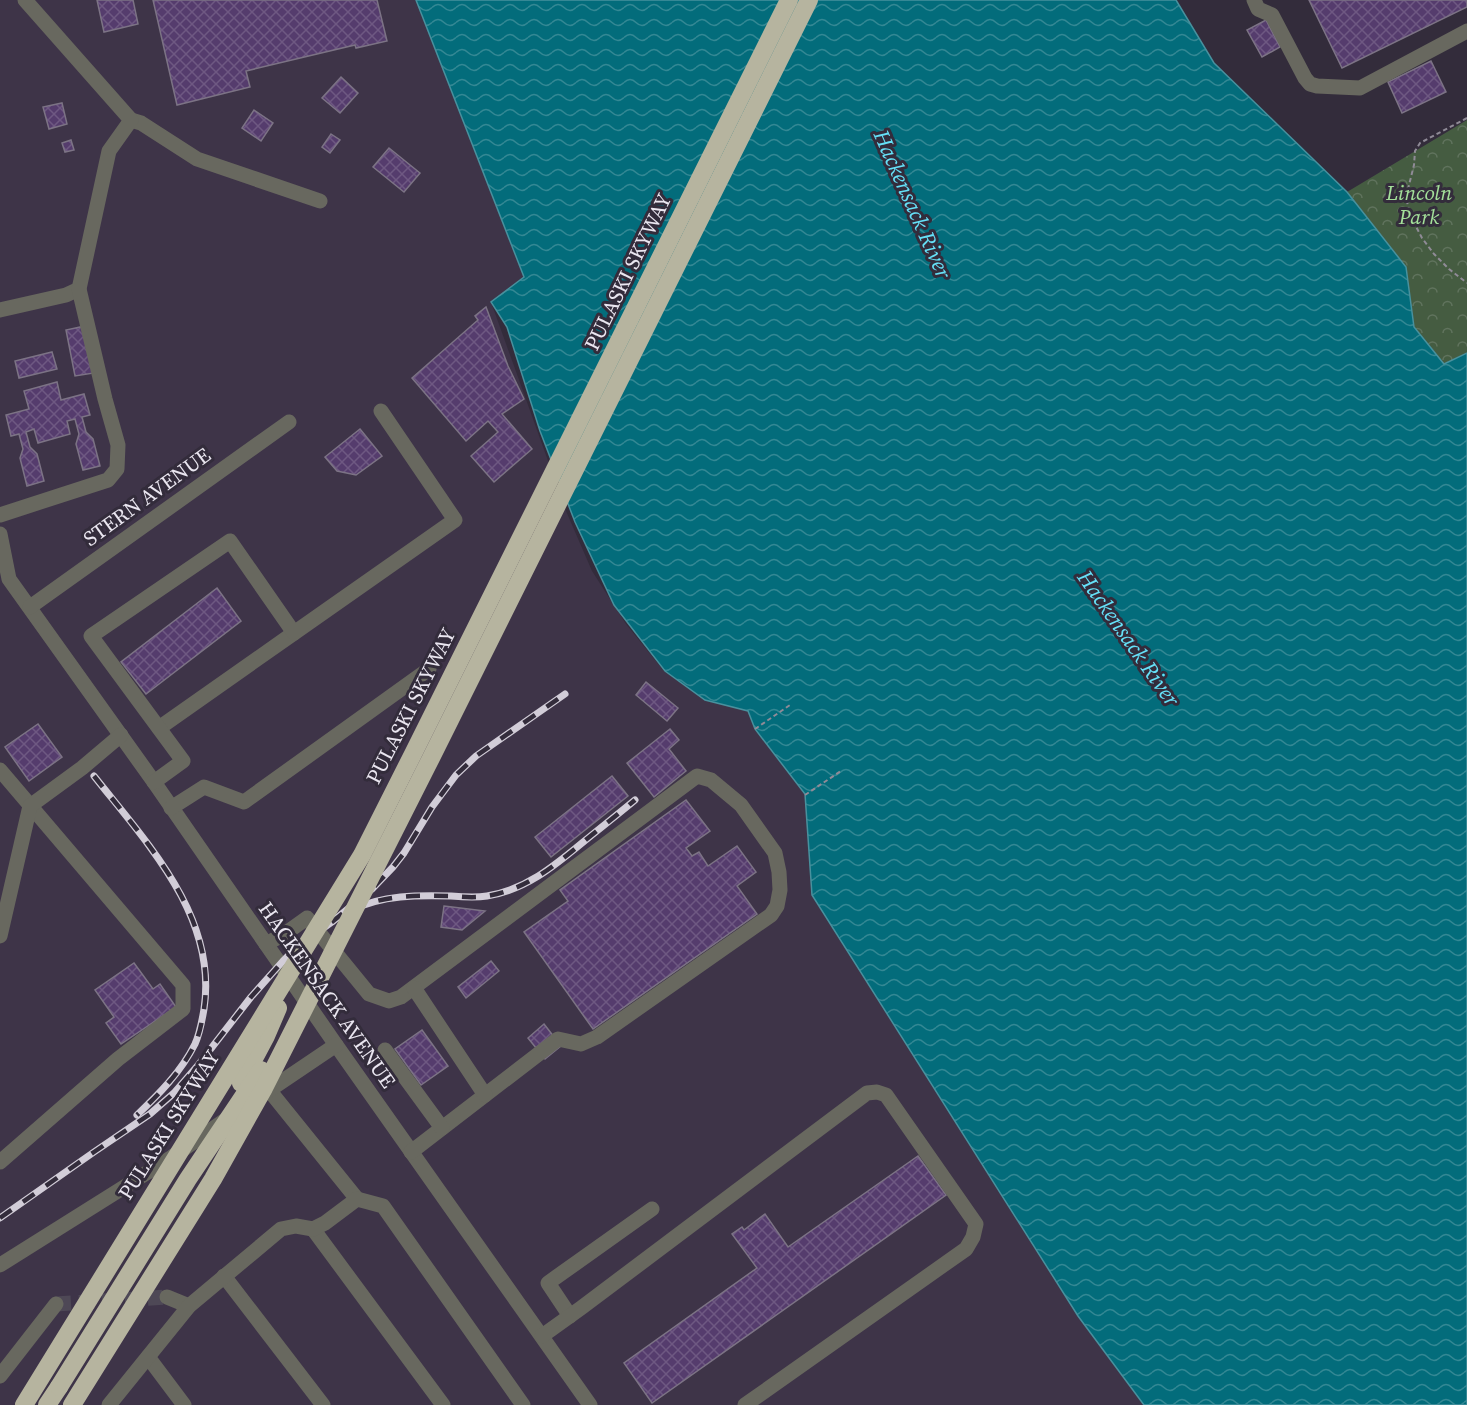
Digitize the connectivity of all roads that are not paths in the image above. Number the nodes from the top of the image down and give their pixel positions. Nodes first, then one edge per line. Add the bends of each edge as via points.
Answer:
1 (25, 0) edge
2 (789, 0) edge
3 (809, 0) edge
4 (1254, 0) edge
5 (1467, 31) edge
6 (131, 120) junction
7 (320, 201) dead end
8 (79, 289) junction
9 (0, 310) edge
10 (381, 411) dead end
11 (289, 422) dead end
12 (0, 515) edge
13 (0, 534) edge
14 (5, 579) edge
15 (30, 607) junction
16 (294, 633) junction
17 (429, 669) dead end
18 (159, 728) junction
19 (121, 735) junction
20 (0, 770) edge
21 (154, 782) junction
22 (30, 806) junction
23 (171, 808) junction
24 (0, 936) edge
25 (338, 943) junction
26 (266, 944) junction
27 (302, 953) junction
28 (414, 988) junction
29 (336, 1045) junction
30 (385, 1050) dead end
31 (269, 1090) junction
32 (484, 1095) junction
33 (442, 1128) junction
34 (411, 1152) junction
35 (0, 1162) edge
36 (188, 1179) junction
37 (357, 1199) junction
38 (652, 1209) dead end
39 (313, 1229) junction
40 (0, 1265) edge
41 (224, 1276) junction
42 (166, 1297) tunnel mouth
43 (56, 1304) dead end
44 (189, 1306) junction
45 (570, 1316) junction
46 (542, 1336) junction
47 (148, 1357) junction
48 (0, 1376) edge
49 (24, 1405) edge
50 (47, 1405) edge
51 (72, 1405) edge
52 (109, 1405) edge
53 (184, 1405) edge
54 (323, 1405) edge
55 (443, 1405) edge
56 (523, 1405) edge
57 (590, 1405) edge
58 (745, 1405) edge

1 - 6 street
2 - 27 highway, PULASKI SKYWAY, bridge via 400,781 362,855
3 - 25 highway, PULASKI SKYWAY, bridge
4 - 5 street via 1258,9 1272,15 1305,78 1317,86 1360,88
6 - 7 street via 197,159
6 - 8 street via 109,151
8 - 9 street
8 - 12 street via 118,445 117,469 108,480
10 - 16 street via 455,520
11 - 15 street, STERN AVENUE
13 - 14 street
14 - 15 street, HACKENSACK AVENUE
15 - 19 street, HACKENSACK AVENUE
16 - 18 street
16 - 18 street via 230,541 91,636
17 - 23 street via 244,802 204,787
18 - 21 street via 183,760
19 - 21 street, HACKENSACK AVENUE
19 - 22 street
20 - 22 street
21 - 23 street, HACKENSACK AVENUE
22 - 24 street
22 - 35 street via 183,985 183,1009 118,1059
23 - 26 street, HACKENSACK AVENUE
25 - 36 highway, bridge via 254,1083
25 - 51 highway, PULASKI SKYWAY, bridge via 213,1179
26 - 28 street via 307,918 369,994 389,1001
26 - 29 street, HACKENSACK AVENUE
27 - 36 highway, bridge via 267,1036
27 - 49 highway, PULASKI SKYWAY, bridge
28 - 32 street
28 - 32 street via 697,776 711,780 741,805 775,853 780,890 771,915 597,1037 580,1044 558,1039
29 - 31 street
29 - 34 street, HACKENSACK AVENUE
30 - 33 street
31 - 37 street
31 - 40 street via 172,1157
32 - 33 street
33 - 34 street
34 - 46 street, HACKENSACK AVENUE
36 - 50 highway, bridge
37 - 39 street
37 - 56 street via 383,1206
38 - 45 street via 548,1283
39 - 41 street via 281,1229
39 - 55 street
41 - 44 street
41 - 54 street
42 - 44 street
43 - 48 street
44 - 47 street
45 - 46 street
45 - 58 street via 867,1093 886,1095 976,1224 973,1237 966,1249
46 - 57 street, HACKENSACK AVENUE
47 - 52 street
47 - 53 street

